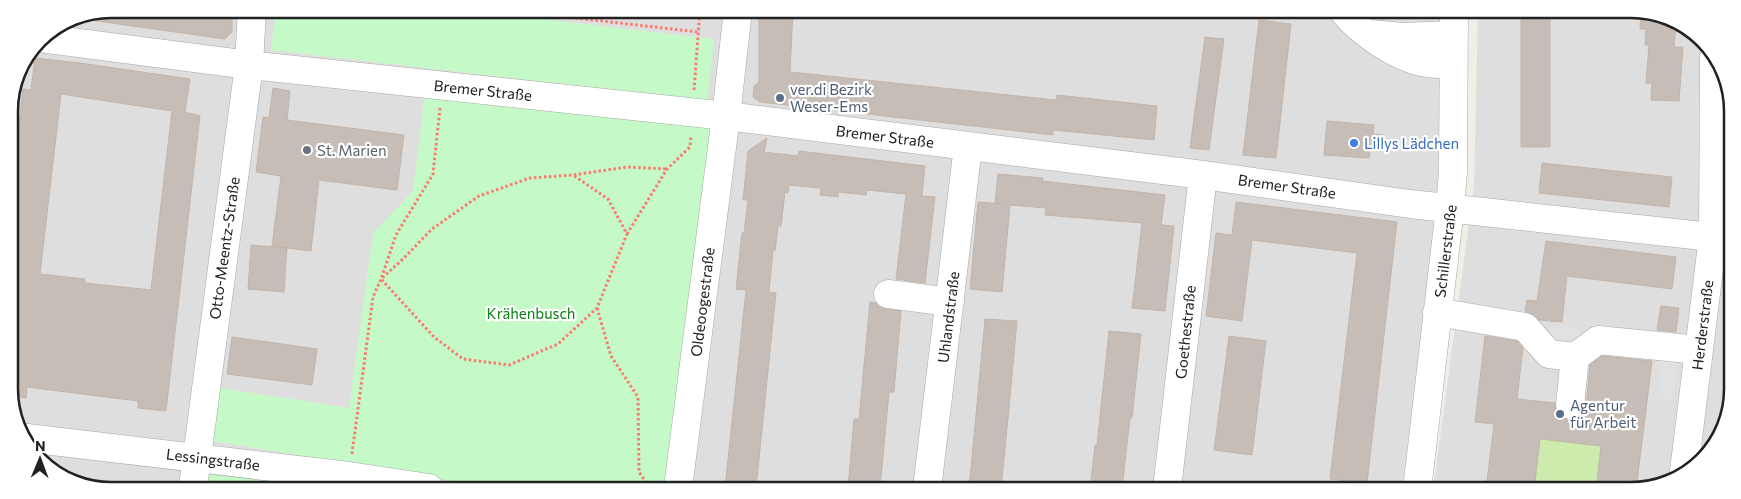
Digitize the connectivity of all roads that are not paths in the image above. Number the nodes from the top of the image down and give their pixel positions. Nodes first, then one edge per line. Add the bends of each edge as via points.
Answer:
1 (252, 18) edge
2 (737, 18) edge
3 (1348, 18) edge
4 (1454, 24) edge
5 (1366, 33) junction
6 (51, 39) edge
7 (249, 65) junction
8 (1453, 65) junction
9 (1714, 70) edge
10 (726, 116) junction
11 (968, 146) junction
12 (1202, 175) junction
13 (1450, 208) junction
14 (1721, 238) edge
15 (888, 294) dead end
16 (950, 302) junction
17 (1437, 312) junction
18 (1699, 350) junction
19 (1575, 357) junction
20 (1570, 405) dead end
21 (33, 439) edge
22 (196, 457) junction
23 (1685, 464) edge
24 (338, 479) edge
25 (927, 481) edge
26 (1168, 481) edge
27 (1418, 481) edge
28 (194, 482) edge
29 (367, 482) edge
30 (679, 482) edge

1 - 7 street, Otto-Meentz-Straße
2 - 10 street, Oldeoogestraße
3 - 5 street
4 - 5 street via 1404,37
4 - 8 street, Schillerstraße
5 - 8 street via 1400,55 1422,62
6 - 7 street, Bremer Straße
7 - 10 street, Bremer Straße
7 - 22 street, Otto-Meentz-Straße
8 - 13 street, Schillerstraße
9 - 14 street, Herderstraße
10 - 11 street, Bremer Straße
10 - 30 street, Oldeoogestraße
11 - 12 street, Bremer Straße
11 - 16 street, Uhlandstraße
12 - 13 street, Bremer Straße
12 - 26 street, Goethestraße
13 - 14 street, Bremer Straße
13 - 17 street, Schillerstraße
14 - 18 street, Herderstraße
15 - 16 street
16 - 25 street, Uhlandstraße
17 - 19 street via 1525,327 1549,354
17 - 27 street, Schillerstraße
18 - 19 street via 1598,340
18 - 23 street, Herderstraße
19 - 20 street
21 - 22 street, Lessingstraße
22 - 24 street, Lessingstraße
22 - 28 street, Otto-Meentz-Straße
24 - 29 street, Lessingstraße

